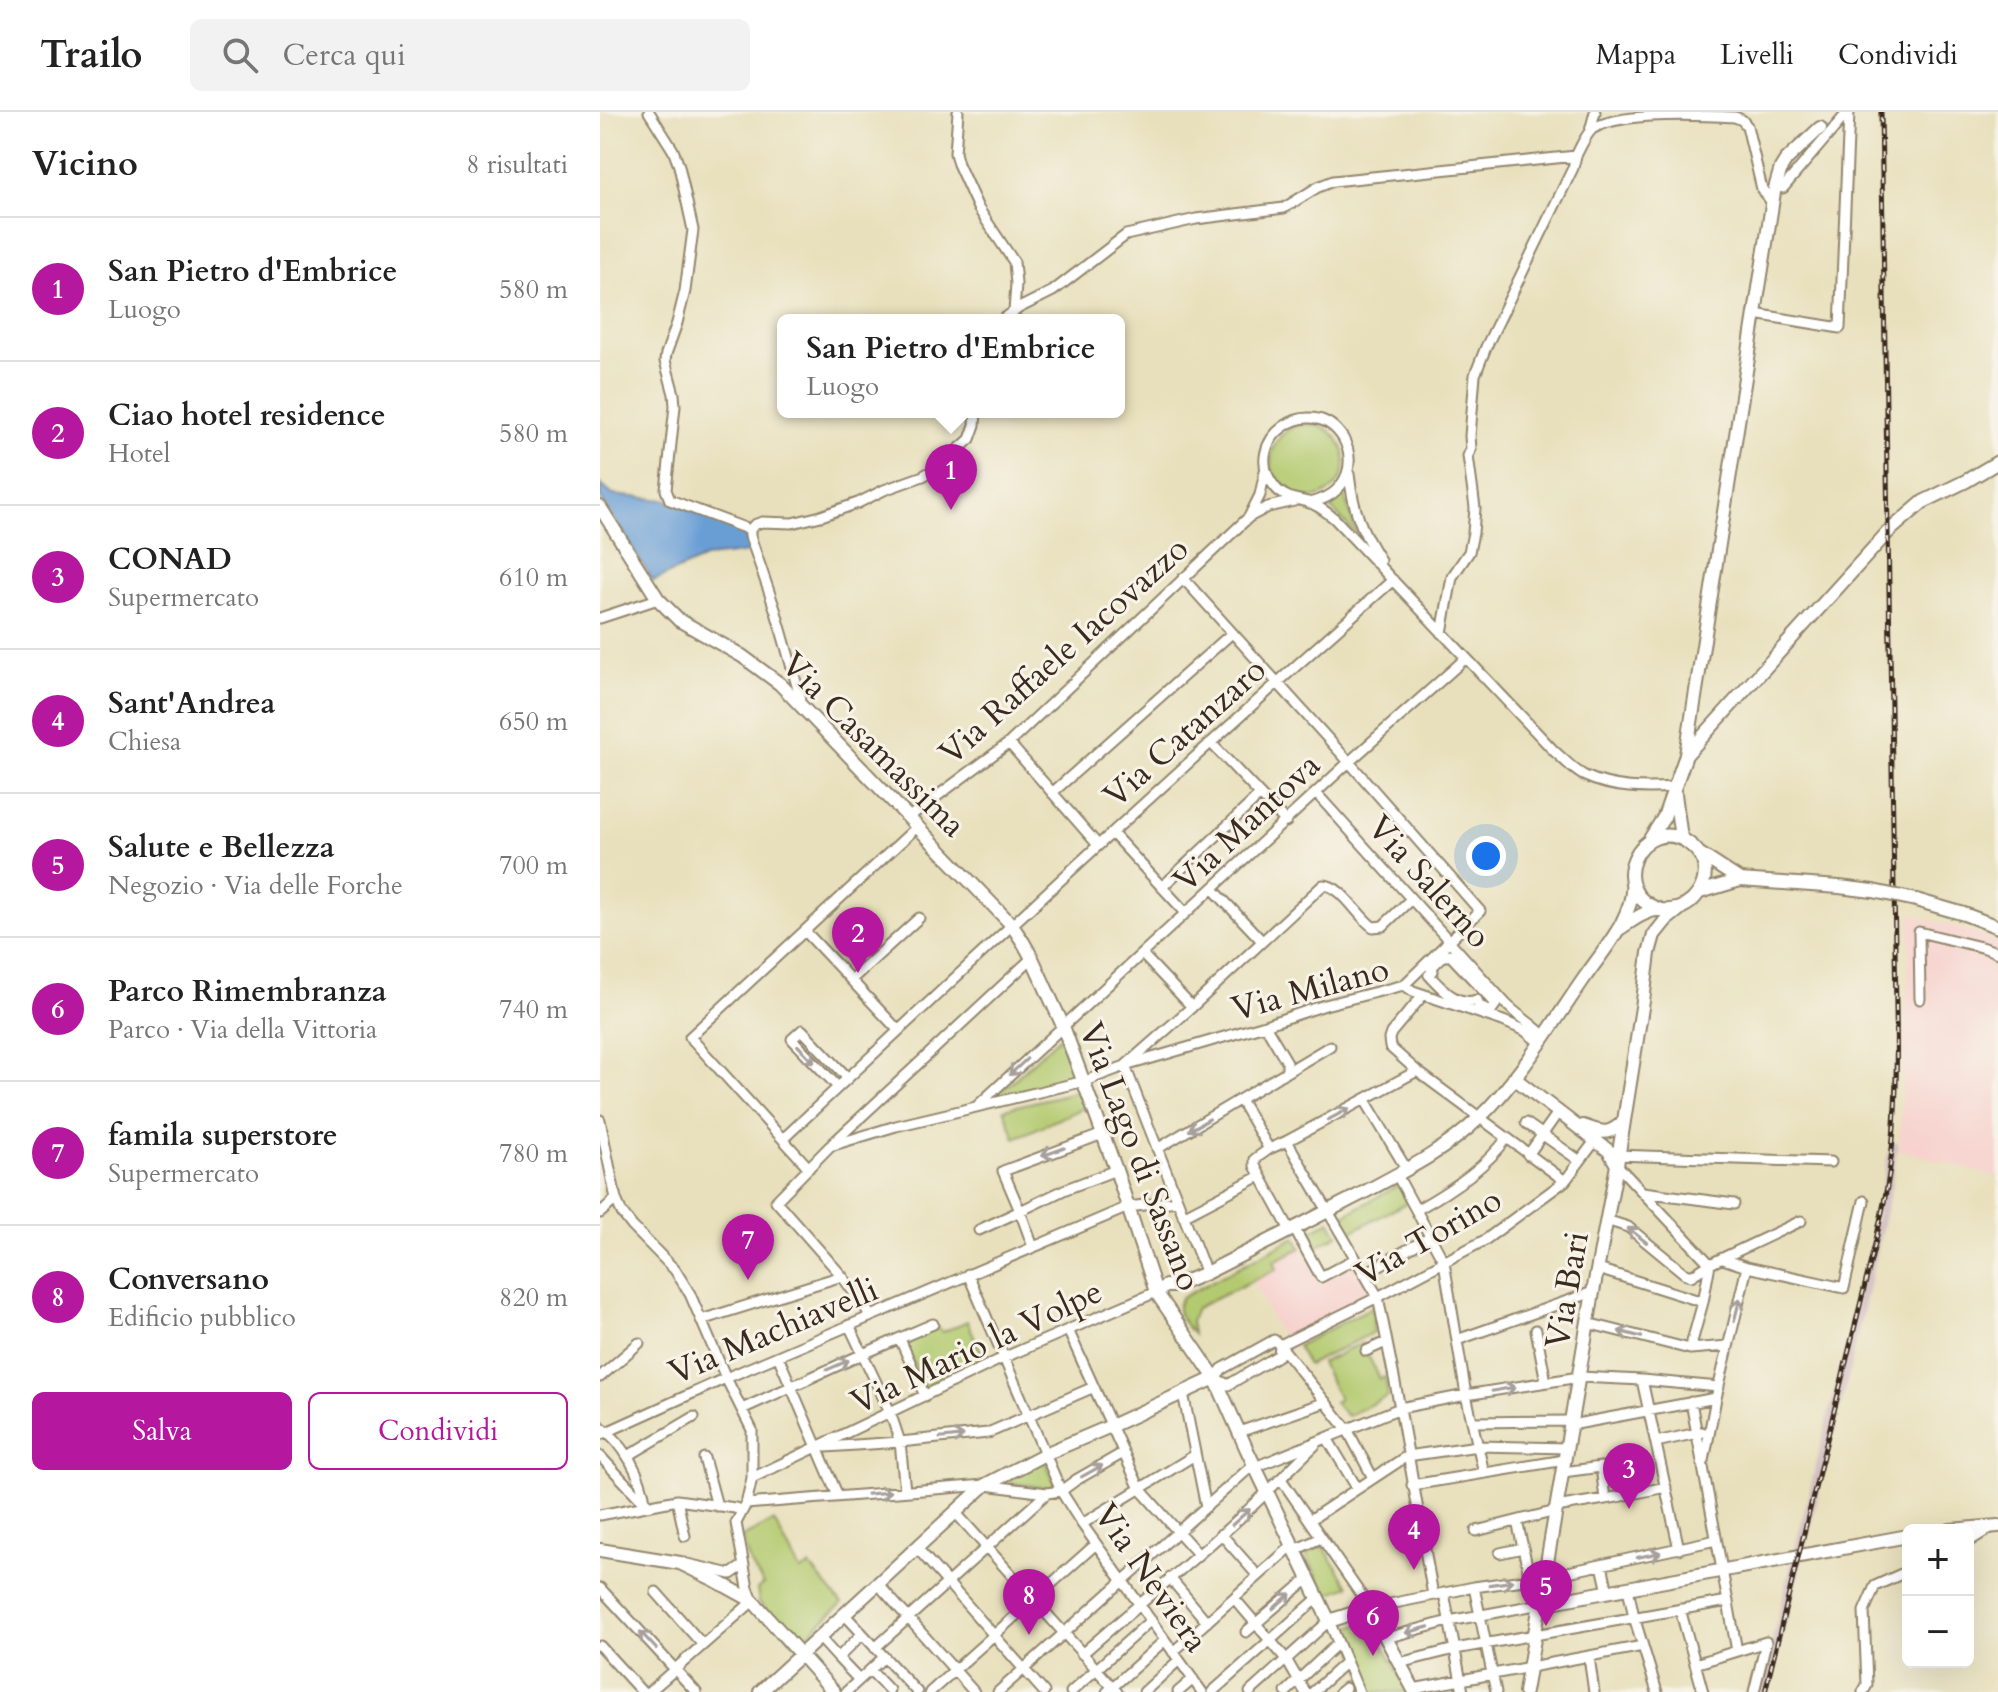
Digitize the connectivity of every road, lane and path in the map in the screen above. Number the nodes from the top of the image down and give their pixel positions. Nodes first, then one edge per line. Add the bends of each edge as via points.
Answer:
1 (649, 112) edge
2 (958, 112) edge
3 (1595, 112) edge
4 (1823, 112) edge
5 (1848, 112) edge
6 (1590, 131) junction
7 (1576, 156) junction
8 (1777, 195) junction
9 (1016, 310) junction
10 (1010, 314) edge
11 (1755, 314) junction
12 (976, 418) edge
13 (1998, 462) edge
14 (1266, 468) junction
15 (1348, 470) junction
16 (1296, 501) junction
17 (1309, 503) junction
18 (600, 507) edge
19 (1249, 517) junction
20 (750, 530) junction
21 (1183, 578) junction
22 (1393, 580) junction
23 (658, 599) junction
24 (600, 618) edge
25 (1232, 633) junction
26 (1442, 633) junction
27 (1466, 658) junction
28 (1277, 682) junction
29 (799, 705) junction
30 (1009, 743) junction
31 (1211, 743) junction
32 (1686, 755) junction
33 (1349, 762) junction
34 (1674, 787) junction
35 (1052, 793) junction
36 (1316, 793) junction
37 (1260, 795) junction
38 (914, 821) junction
39 (1286, 822) junction
40 (1112, 833) junction
41 (1681, 838) junction
42 (1648, 842) junction
43 (1098, 845) junction
44 (1700, 854) junction
45 (1740, 880) junction
46 (1632, 882) junction
47 (1162, 887) junction
48 (1213, 889) junction
49 (1700, 892) junction
50 (1411, 899) junction
51 (1681, 908) junction
52 (1661, 910) junction
53 (1186, 913) junction
54 (919, 918) dead end
55 (1011, 924) junction
56 (1998, 927) edge
57 (1618, 930) junction
58 (805, 931) junction
59 (1262, 941) junction
60 (1448, 941) junction
61 (1998, 953) edge
62 (1142, 954) junction
63 (1032, 958) junction
64 (1429, 975) joint
65 (851, 980) junction
66 (1404, 985) junction
67 (1423, 995) junction
68 (1920, 999) dead end
69 (1506, 1004) junction
70 (1192, 1007) junction
71 (1503, 1021) junction
72 (1265, 1025) junction
73 (1063, 1026) junction
74 (898, 1030) junction
75 (1544, 1036) junction
76 (1330, 1046) dead end
77 (1125, 1066) junction
78 (1417, 1071) junction
79 (1284, 1073) junction
80 (848, 1078) junction
81 (1514, 1078) junction
82 (1085, 1081) junction
83 (838, 1087) junction
84 (1365, 1100) junction
85 (1241, 1101) junction
86 (973, 1109) junction
87 (1559, 1111) junction
88 (1479, 1118) junction
89 (600, 1120) edge
90 (1624, 1121) junction
91 (1526, 1123) dead end
92 (1103, 1134) junction
93 (1542, 1135) junction
94 (1507, 1138) junction
95 (783, 1139) junction
96 (1287, 1141) junction
97 (830, 1146) junction
98 (1157, 1149) junction
99 (1269, 1149) junction
100 (1610, 1149) junction
101 (1528, 1155) junction
102 (603, 1156) edge
103 (1580, 1161) junction
104 (1831, 1162) dead end
105 (809, 1168) junction
106 (1116, 1170) junction
107 (1402, 1172) junction
108 (1260, 1176) junction
109 (1565, 1181) junction
110 (1642, 1192) junction
111 (616, 1199) junction
112 (1177, 1201) junction
113 (1864, 1201) dead end
114 (1734, 1204) dead end
115 (1128, 1207) junction
116 (1416, 1210) junction
117 (1020, 1211) junction
118 (1328, 1211) junction
119 (600, 1213) edge
120 (1183, 1216) junction
121 (1606, 1220) junction
122 (1801, 1221) dead end
123 (1292, 1229) junction
124 (979, 1230) dead end
125 (1430, 1237) junction
126 (1033, 1247) junction
127 (1355, 1259) junction
128 (1723, 1259) junction
129 (1444, 1262) junction
130 (1710, 1264) junction
131 (1747, 1267) junction
132 (1598, 1269) junction
133 (1206, 1273) junction
134 (968, 1274) junction
135 (1364, 1274) junction
136 (842, 1276) junction
137 (1156, 1292) junction
138 (1593, 1292) junction
139 (1172, 1295) junction
140 (1378, 1297) junction
141 (1703, 1302) junction
142 (1171, 1315) junction
143 (871, 1316) junction
144 (701, 1320) junction
145 (1587, 1323) junction
146 (933, 1324) dead end
147 (849, 1325) junction
148 (1068, 1330) junction
149 (1536, 1330) dead end
150 (900, 1339) junction
151 (1457, 1340) junction
152 (1386, 1342) junction
153 (639, 1343) dead end
154 (1280, 1345) junction
155 (1728, 1346) junction
156 (1690, 1349) junction
157 (1366, 1351) dead end
158 (863, 1354) junction
159 (778, 1356) junction
160 (1003, 1358) junction
161 (600, 1377) edge
162 (1579, 1377) junction
163 (726, 1378) junction
164 (1215, 1378) junction
165 (1642, 1380) junction
166 (1546, 1382) junction
167 (792, 1385) junction
168 (1094, 1387) junction
169 (1717, 1392) junction
170 (1183, 1393) junction
171 (1466, 1395) junction
172 (925, 1396) junction
173 (1326, 1402) junction
174 (1691, 1402) junction
175 (1400, 1408) junction
176 (742, 1409) junction
177 (1649, 1410) junction
178 (890, 1412) junction
179 (1029, 1415) junction
180 (694, 1417) dead end
181 (1472, 1422) junction
182 (1571, 1423) junction
183 (1111, 1426) junction
184 (1347, 1429) junction
185 (602, 1431) edge
186 (1709, 1431) junction
187 (1239, 1432) junction
188 (1697, 1433) junction
189 (1323, 1440) junction
190 (900, 1442) junction
191 (1656, 1442) junction
192 (1478, 1446) junction
193 (818, 1447) junction
194 (1123, 1453) junction
195 (1045, 1454) junction
196 (1195, 1455) junction
197 (600, 1456) edge
198 (628, 1456) junction
199 (1407, 1456) junction
200 (704, 1458) dead end
201 (1565, 1460) junction
202 (1255, 1465) junction
203 (1703, 1468) junction
204 (1484, 1473) junction
205 (752, 1478) junction
206 (1373, 1478) junction
207 (1281, 1479) junction
208 (985, 1485) junction
209 (1412, 1485) junction
210 (1666, 1487) junction
211 (1357, 1488) junction
212 (1140, 1489) junction
213 (905, 1491) junction
214 (1061, 1491) junction
215 (1047, 1493) junction
216 (1267, 1493) junction
217 (838, 1496) junction
218 (1605, 1499) junction
219 (677, 1500) junction
220 (646, 1505) junction
221 (717, 1506) junction
222 (1206, 1507) junction
223 (744, 1508) junction
224 (1556, 1511) junction
225 (955, 1512) junction
226 (600, 1515) edge
227 (1310, 1520) junction
228 (1517, 1521) junction
229 (1082, 1524) junction
230 (1997, 1526) edge
231 (1974, 1528) edge
232 (1476, 1531) dead end
233 (1177, 1532) junction
234 (1221, 1534) junction
235 (685, 1536) dead end
236 (1902, 1537) edge
237 (1321, 1538) junction
238 (1974, 1539) edge
239 (1716, 1540) junction
240 (1096, 1544) junction
241 (987, 1547) junction
242 (917, 1548) junction
243 (1294, 1548) junction
244 (1523, 1548) junction
245 (1679, 1549) junction
246 (600, 1550) edge
247 (1500, 1553) dead end
248 (1198, 1554) junction
249 (680, 1563) junction
250 (744, 1565) junction
251 (1602, 1565) junction
252 (1722, 1572) junction
253 (1902, 1574) edge
254 (1258, 1576) junction
255 (1545, 1577) junction
256 (1170, 1578) junction
257 (1309, 1578) junction
258 (1530, 1579) junction
259 (1122, 1581) junction
260 (948, 1582) junction
261 (878, 1584) junction
262 (1474, 1587) junction
263 (600, 1588) edge
264 (1628, 1588) junction
265 (656, 1592) dead end
266 (1608, 1592) junction
267 (1439, 1594) junction
268 (1234, 1598) junction
269 (1318, 1598) junction
270 (1034, 1600) junction
271 (753, 1601) junction
272 (1728, 1601) junction
273 (1139, 1603) junction
274 (1541, 1604) junction
275 (1367, 1609) junction
276 (1680, 1609) junction
277 (844, 1614) junction
278 (1480, 1615) junction
279 (1634, 1617) junction
280 (908, 1618) junction
281 (1151, 1620) junction
282 (1332, 1620) junction
283 (1449, 1621) junction
284 (1207, 1622) junction
285 (1255, 1624) junction
286 (1246, 1632) dead end
287 (1064, 1633) junction
288 (862, 1634) junction
289 (995, 1635) junction
290 (1535, 1636) junction
291 (819, 1637) junction
292 (1386, 1638) junction
293 (1165, 1640) junction
294 (1270, 1641) junction
295 (1338, 1643) junction
296 (1486, 1644) junction
297 (703, 1645) junction
298 (600, 1646) edge
299 (1643, 1646) junction
300 (875, 1648) junction
301 (1455, 1649) junction
302 (1737, 1651) junction
303 (800, 1654) junction
304 (1082, 1654) junction
305 (1176, 1656) junction
306 (1589, 1657) junction
307 (838, 1658) junction
308 (883, 1658) junction
309 (1286, 1659) junction
310 (1346, 1662) junction
311 (1399, 1663) junction
312 (1695, 1664) junction
313 (1024, 1668) junction
314 (1529, 1668) junction
315 (675, 1669) junction
316 (1096, 1669) junction
317 (870, 1670) junction
318 (955, 1670) junction
319 (1492, 1675) junction
320 (1193, 1679) junction
321 (859, 1680) junction
322 (1299, 1680) junction
323 (1461, 1680) junction
324 (1347, 1686) edge
325 (889, 1690) edge
326 (1112, 1690) edge
327 (1414, 1690) edge
328 (1040, 1691) edge
329 (642, 1692) edge
330 (649, 1692) edge
331 (696, 1692) edge
332 (760, 1692) edge
333 (834, 1692) edge
334 (846, 1692) edge
335 (917, 1692) edge
336 (930, 1692) edge
337 (974, 1692) edge
338 (998, 1692) edge
339 (1071, 1692) edge
340 (1144, 1692) edge
341 (1178, 1692) edge
342 (1202, 1692) edge
343 (1212, 1692) edge
344 (1250, 1692) edge
345 (1286, 1692) edge
346 (1305, 1692) edge
347 (1313, 1692) edge
348 (1359, 1692) edge
349 (1463, 1692) edge
350 (1496, 1692) edge
351 (1525, 1692) edge
352 (1594, 1692) edge
353 (1657, 1692) edge
354 (1703, 1692) edge
355 (1754, 1692) edge
356 (1863, 1692) edge

1 - 20 street via 679,166 693,230 685,291 665,361 675,406 666,490 670,500
2 - 9 street via 958,164 978,208 1014,262
3 - 6 street
4 - 8 main road via 1820,128 1787,169
5 - 8 street
5 - 11 street via 1840,328
6 - 7 street
6 - 8 street via 1606,120 1645,113 1735,117 1747,126 1762,189
7 - 9 street via 1333,181 1284,208 1126,235 1053,291
7 - 26 street via 1475,375 1468,456 1473,533 1469,552 1452,577
8 - 11 main road
9 - 10 street
11 - 32 main road
12 - 20 street via 970,439 923,476 821,516 792,523 762,522
13 - 32 main road via 1923,502 1888,532
14 - 15 street via 1270,440 1291,421 1305,418 1320,420 1339,433 1349,455
14 - 16 street via 1276,489
14 - 19 street
15 - 17 street via 1335,493
15 - 22 street via 1358,519
16 - 17 street
16 - 19 street
17 - 22 street via 1334,518
18 - 23 main road, Via Casamassima
19 - 21 street, Via Raffaele Iacovazzo
20 - 29 street
21 - 25 street
21 - 30 street, Via Raffaele Iacovazzo
22 - 26 street
22 - 28 street, Via Catanzaro
23 - 24 street
23 - 29 main road, Via Casamassima via 679,620 764,670
25 - 28 street
25 - 35 street
26 - 27 street
27 - 33 street, Via Mantova
27 - 34 street via 1583,775 1615,786
28 - 31 street, Via Catanzaro
28 - 33 street
29 - 38 main road, Via Casamassima
30 - 35 street
30 - 38 street, Via Raffaele Iacovazzo
31 - 37 street
31 - 40 street, Via Catanzaro
32 - 34 main road
33 - 36 street, Via Mantova
33 - 60 street via 1480,911
34 - 41 main road
34 - 42 main road
35 - 43 street
36 - 39 street, Via Mantova
36 - 50 street, Via Salerno
37 - 39 street
37 - 47 street
38 - 55 main road, Via Casamassima
38 - 58 street, Via Raffaele Iacovazzo
39 - 48 street, Via Mantova
40 - 43 street, Via Catanzaro
40 - 47 street
41 - 42 main road
41 - 44 main road
42 - 46 main road via 1633,859
43 - 55 street, Via Catanzaro
44 - 45 main road
44 - 49 main road via 1705,873
45 - 49 main road
45 - 56 main road, bridge via 1873,891
46 - 52 main road via 1644,902
46 - 57 main road via 1631,903
47 - 53 street
48 - 53 street, Via Mantova
48 - 59 street
49 - 51 main road
50 - 59 street via 1383,926 1373,927 1337,890 1323,885
50 - 60 street, Via Salerno
51 - 52 main road
51 - 90 main road, Via Bari via 1654,935 1649,953
52 - 57 main road
53 - 62 street, Via Mantova
54 - 65 street
55 - 63 main road, Via Lago di Sassano
55 - 74 street, Via Catanzaro
57 - 75 main road
58 - 65 street
58 - 95 street, Via Raffaele Iacovazzo via 690,1037
59 - 70 street
60 - 66 street
60 - 69 street, Via Salerno
61 - 68 street via 1919,932
62 - 70 street
62 - 73 street, Via Mantova
63 - 73 main road, Via Lago di Sassano
63 - 97 street
64 - 64 street via 1446,994 1477,1000 1491,1011 1496,1004 1449,954
65 - 74 street
66 - 67 street, Via Milano
66 - 72 street, Via Milano
67 - 71 street, Via Milano
67 - 78 street via 1389,1039 1390,1047
69 - 71 street
69 - 75 street, Via Salerno
70 - 77 street
71 - 75 street, Via Milano via 1535,1039
72 - 77 street, Via Milano
72 - 79 street via 1287,1062
73 - 82 main road, Via Lago di Sassano
73 -> 86 street, Via Mantova
74 - 80 street, Via Catanzaro
75 - 81 main road
76 - 79 street
77 - 82 street, Via Milano
77 - 98 street
78 - 84 street
78 - 88 street
79 - 85 street
80 - 83 street, Via Catanzaro
80 -> 83 street via 802,1030 792,1039
81 - 87 main road
81 - 88 main road
82 - 86 street, Via Milano
82 - 92 main road, Via Lago di Sassano
83 - 95 street, Via Catanzaro
96 -> 84 street
84 - 107 street
85 -> 98 street
85 - 99 street
86 - 97 street, Via Milano
87 - 93 street
87 - 100 main road
88 - 94 street
88 - 107 main road
89 - 102 street
90 - 100 main road, Via Bari
90 - 100 main road
91 - 93 street
92 - 106 main road, Via Lago di Sassano
92 -> 117 street via 1003,1171
93 - 101 street
93 - 103 street
94 - 101 street
94 - 116 street via 1463,1180
95 - 105 street
96 - 99 street
96 - 118 street
97 - 105 street
98 - 112 street
99 - 108 street via 1255,1159
100 - 103 street, Via Torino via 1587,1152
100 - 104 street
100 - 110 street
100 - 121 main road, Via Bari
101 - 109 street
102 - 111 street
103 - 109 street, Via Torino
105 - 136 street via 776,1201
106 - 115 main road, Via Lago di Sassano
106 - 117 street
107 - 116 street
107 - 118 main road
108 - 120 street
108 - 123 street
109 - 129 street, Via Torino via 1485,1240
110 - 114 street
110 - 130 street
111 - 119 street
111 - 144 street via 632,1226 675,1270
112 - 115 street, Via Machiavelli
112 - 120 street
113 - 131 street via 1844,1288
115 - 126 street, Via Machiavelli
115 - 137 main road, Via Lago di Sassano
116 - 125 street
117 - 124 street
117 - 126 street
118 - 123 main road
118 - 127 street
120 - 133 street
130 -> 121 street via 1687,1275 1628,1227
121 - 132 main road, Via Bari
122 - 128 street
123 - 127 street via 1321,1277
123 - 133 main road
125 - 129 street
125 - 135 street
126 - 134 street, Via Machiavelli
127 - 135 street
128 - 130 street
128 - 131 street
129 - 140 street, Via Torino
129 - 151 street
130 - 141 street
155 -> 131 street
132 - 138 main road, Via Bari
132 - 141 street
133 - 137 main road
133 - 139 main road
134 - 143 street, Via Machiavelli
134 - 160 street, Via Neviera
135 - 140 street
136 - 143 street
136 - 144 street
137 - 139 main road
137 - 142 main road, Via Lago di Sassano
137 - 148 street, Via Mario la Volpe
138 - 145 main road, Via Bari
138 - 151 street
139 - 142 main road
140 - 152 street
140 - 154 street, Via Torino
141 - 156 street
142 - 164 main road, Via Lago di Sassano
143 - 147 street, Via Machiavelli
144 - 163 street
156 -> 145 street
145 - 162 main road, Via Bari
146 - 150 street
147 - 158 street
147 - 159 street, Via Machiavelli
148 - 160 street, Via Mario la Volpe
148 - 168 street
149 - 166 street
150 - 158 street
150 - 172 street
151 - 171 street
152 - 157 street
152 - 175 street
153 - 161 street
154 - 164 street via 1274,1340
154 - 164 street via 1279,1355 1228,1385
154 - 173 street
155 - 156 street
155 - 169 street
167 -> 158 street
158 - 178 street
159 - 163 street, Via Machiavelli
159 - 167 street
160 - 172 street, Via Mario la Volpe
160 - 179 street, Via Neviera
162 - 165 street
162 - 166 street
162 - 182 main road, Via Bari
163 - 176 street
163 - 185 street, Via Machiavelli
164 - 170 main road
164 - 187 main road, Via Lago di Sassano
165 - 169 street
165 - 177 street
171 -> 166 street
167 - 176 street
167 - 193 street
168 - 179 street
168 - 183 street
169 - 174 street
169 - 186 street
170 - 183 main road
170 - 196 street
171 - 175 street
171 - 181 street
172 - 178 street, Via Mario la Volpe
173 - 184 street
173 - 187 street
174 - 177 street
174 - 188 street
175 - 184 street
175 - 199 street
176 - 205 street via 752,1430
177 - 182 street
177 - 191 street
178 - 190 street
178 - 193 street, Via Mario la Volpe
190 -> 179 street via 988,1433
179 - 195 street, Via Neviera
180 - 198 street
181 - 182 street
181 - 192 street
182 - 201 main road, Via Bari
183 - 194 street
183 - 195 main road
184 - 189 street
184 - 206 street
185 - 198 street
186 - 188 street
186 - 203 street
187 - 202 main road, Via Lago di Sassano
188 - 191 street
188 - 203 street
189 - 202 street
189 - 207 street
189 - 211 street
190 - 193 street
190 - 213 street
191 - 210 street
192 - 199 street
192 - 201 street
192 - 204 street
193 - 205 street, Via Mario la Volpe
193 - 217 street
194 - 212 street
214 -> 194 street
195 - 208 main road
195 - 214 street, Via Neviera
196 - 212 street
196 - 222 street
197 - 220 street
198 - 220 street
199 - 206 street
199 - 209 street
200 - 221 street
201 - 204 street
201 - 218 street via 1601,1467
201 - 224 main road, Via Bari
202 - 216 main road, Via Lago di Sassano
202 - 222 street
203 - 239 street
204 - 209 street
205 - 223 street
206 - 211 street
207 - 216 street
207 - 227 street
208 - 213 street
208 - 215 street
208 - 225 main road
209 - 267 street
210 - 218 street
210 - 245 street
211 - 227 street
212 - 229 street
212 - 233 street
217 -> 213 street
214 - 215 street
214 - 229 street, Via Neviera
215 - 241 street
234 -> 216 street
216 - 243 main road, Via Lago di Sassano
217 - 223 street
218 - 224 street
219 - 220 street
219 - 221 street
219 - 235 street
220 - 226 street
221 - 223 street
222 - 233 street
223 - 250 street via 736,1523
224 - 228 street
224 - 255 main road, Via Bari
225 - 241 street
225 - 242 main road
227 - 237 street
228 - 232 street
228 - 244 street
229 - 240 street, Via Neviera
230 - 231 main road
230 - 238 street
233 - 248 street
233 - 259 street
234 - 248 street
234 - 254 street
236 - 252 main road
237 - 243 street
237 - 275 street
239 - 245 street
239 - 252 street
240 - 259 street, Via Neviera
240 - 270 street
241 - 260 street
241 - 270 street
242 - 260 street
242 - 261 main road
243 - 254 street
243 - 257 main road, Via Lago di Sassano
244 - 247 street
244 - 258 street
251 -> 245 street
246 - 249 main road
248 - 256 street
249 - 250 street via 731,1574
249 - 271 main road
250 - 271 street
251 - 255 street
251 - 266 street
252 - 264 main road
252 - 272 street
253 - 356 street via 1875,1586 1864,1611
254 - 268 street
255 - 258 street
255 - 274 main road, Via Bari
256 - 273 street
256 - 284 street
257 - 269 main road, Via Lago di Sassano
285 -> 257 street
262 -> 258 street
259 - 273 street, Via Neviera
259 - 287 street
260 - 280 street
260 - 289 street
261 - 277 main road
261 - 280 street
262 - 267 street
262 - 278 street
315 -> 263 street
264 - 266 main road
264 - 279 street
265 - 297 street
266 - 274 main road
267 - 275 street
267 - 283 street
268 - 284 street
268 - 285 street
269 - 282 main road, Via Lago di Sassano
269 - 294 street
270 - 287 street
270 - 289 street
271 - 297 street
271 - 303 main road
272 - 276 street
272 - 302 street
273 - 281 street, Via Neviera
273 - 304 street
274 - 278 street
274 - 290 main road, Via Bari
275 - 282 main road
275 - 292 main road
276 - 279 street
276 - 312 street
277 - 288 street
277 - 291 main road
278 - 283 street
278 - 296 street
279 - 290 street
279 - 299 street
280 - 300 street
280 - 318 street
281 - 293 street, Via Neviera
281 - 316 street
282 - 295 street
282 - 309 street
283 -> 292 street
283 - 301 street
284 - 305 street
285 - 286 street
285 - 294 street
287 - 304 street
287 - 313 street
288 - 300 street
288 - 307 street
289 - 313 street
289 - 318 street
290 - 296 street
290 - 314 main road, Via Bari
291 - 303 main road
291 - 307 street
292 - 311 main road
293 - 305 street, Via Neviera
293 - 326 street
294 - 309 street
294 - 343 street
295 - 310 street
295 - 322 street
296 - 301 street
296 - 319 street
297 - 315 street
298 - 329 street
299 - 306 street
299 - 353 street
300 - 308 street
301 - 311 street
301 - 323 street
302 - 312 street
302 - 355 street via 1766,1642
303 - 332 main road
303 - 333 main road
304 - 316 street
305 - 320 street, Via Neviera
305 - 340 street
306 - 314 street
306 - 352 street
307 - 321 street
308 - 317 street
308 - 335 street
309 - 322 street
309 - 344 street
310 - 324 street
310 - 347 street
311 - 327 main road
312 - 354 street
313 - 328 street
313 - 338 street
314 - 319 street
314 - 351 main road, Via Bari
315 - 330 street
315 - 331 street
316 - 326 street
316 - 339 street
317 - 321 street
317 - 325 street
318 - 336 street
318 - 337 street
319 - 323 street
319 - 350 street
320 - 341 street
320 - 342 street, Via Neviera
321 - 334 street
322 - 345 street
322 - 346 street
323 - 327 street
323 - 349 street
324 - 348 street

